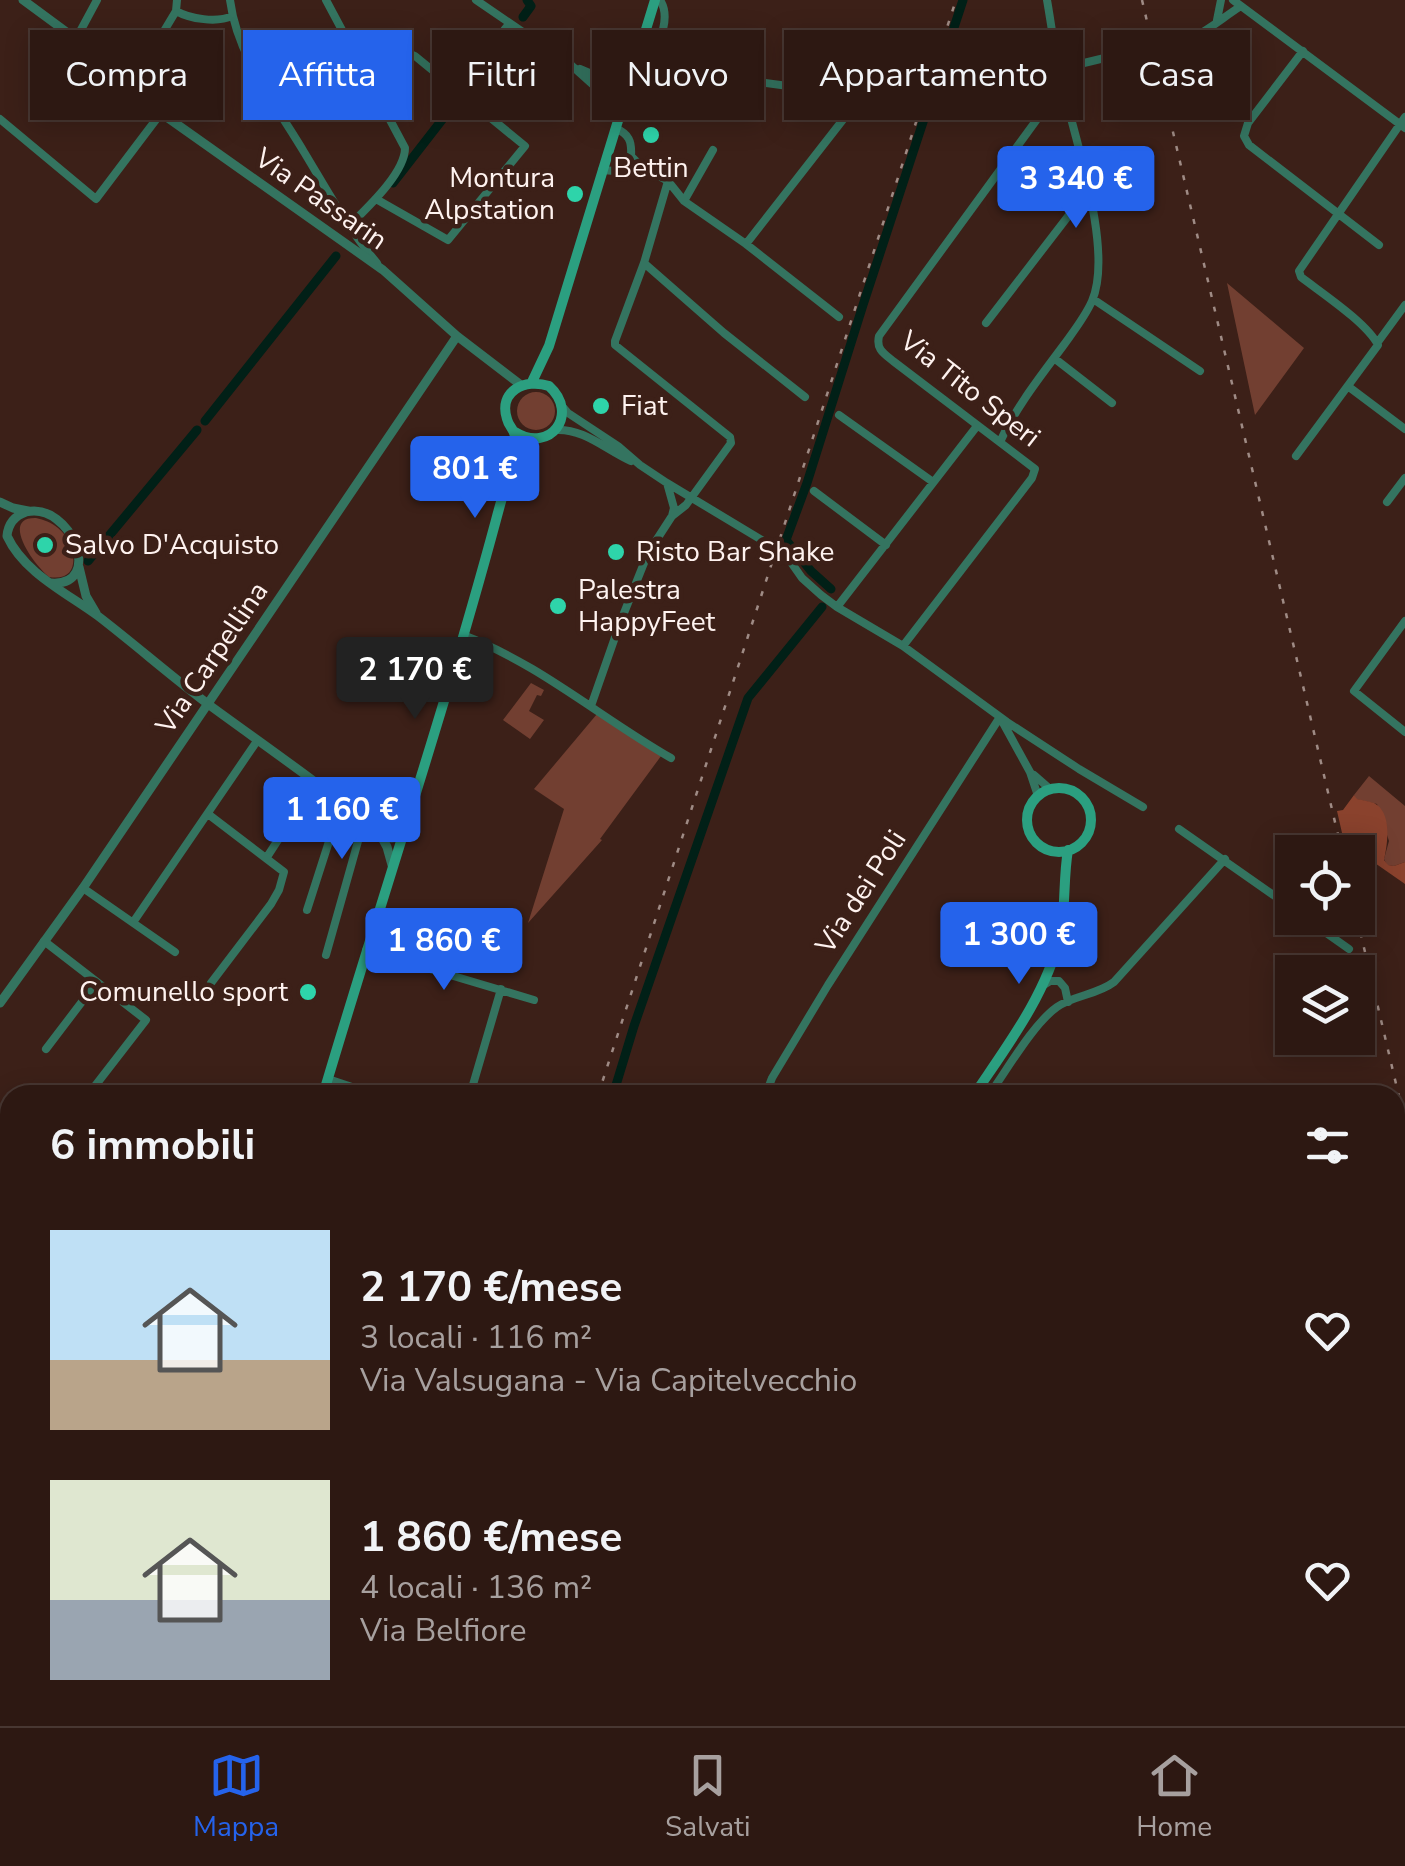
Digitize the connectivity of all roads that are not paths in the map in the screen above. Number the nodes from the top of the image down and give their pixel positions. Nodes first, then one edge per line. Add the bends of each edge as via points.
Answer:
1 (23, 0) edge
2 (97, 0) edge
3 (177, 0) edge
4 (230, 0) edge
5 (326, 0) edge
6 (476, 0) edge
7 (658, 0) edge
8 (1047, 0) edge
9 (1221, 0) edge
10 (1237, 3) edge
11 (176, 11) junction
12 (232, 16) junction
13 (1217, 20) junction
14 (509, 24) junction
15 (64, 30) edge
16 (81, 30) edge
17 (165, 30) edge
18 (341, 30) edge
19 (504, 30) edge
20 (518, 30) edge
21 (648, 30) edge
22 (662, 30) edge
23 (1052, 30) edge
24 (1210, 30) edge
25 (1302, 51) junction
26 (412, 55) edge
27 (572, 66) edge
28 (432, 70) edge
29 (764, 82) edge
30 (592, 84) edge
31 (0, 119) edge
32 (155, 120) edge
33 (172, 120) edge
34 (390, 120) edge
35 (494, 120) edge
36 (617, 120) edge
37 (1039, 120) edge
38 (1071, 120) edge
39 (1403, 123) edge
40 (614, 128) junction
41 (713, 150) dead end
42 (631, 156) junction
43 (602, 170) junction
44 (668, 181) junction
45 (1089, 190) junction
46 (376, 198) junction
47 (684, 201) junction
48 (1336, 214) junction
49 (349, 226) junction
50 (746, 244) junction
51 (1379, 245) dead end
52 (644, 262) junction
53 (383, 270) junction
54 (1093, 298) junction
55 (1405, 304) edge
56 (839, 317) dead end
57 (986, 323) dead end
58 (457, 336) junction
59 (1378, 342) junction
60 (549, 346) junction
61 (1054, 358) junction
62 (495, 365) junction
63 (1200, 371) dead end
64 (526, 384) junction
65 (548, 386) junction
66 (1349, 387) junction
67 (805, 397) dead end
68 (507, 401) junction
69 (1112, 404) dead end
70 (562, 406) junction
71 (839, 415) dead end
72 (977, 426) junction
73 (1405, 429) edge
74 (556, 430) junction
75 (515, 432) junction
76 (532, 439) junction
77 (1000, 442) junction
78 (1296, 456) dead end
79 (640, 465) junction
80 (510, 469) junction
81 (1405, 478) edge
82 (933, 482) junction
83 (668, 483) junction
84 (814, 491) dead end
85 (692, 496) junction
86 (0, 502) edge
87 (1387, 502) dead end
88 (30, 511) junction
89 (672, 516) junction
90 (3, 532) edge
91 (886, 545) junction
92 (79, 566) junction
93 (50, 583) junction
94 (838, 607) junction
95 (97, 616) junction
96 (1405, 621) edge
97 (463, 634) junction
98 (903, 646) junction
99 (209, 704) junction
100 (592, 706) junction
101 (1000, 717) junction
102 (1405, 732) edge
103 (257, 740) junction
104 (670, 758) dead end
105 (1030, 772) junction
106 (314, 783) junction
107 (1050, 790) junction
108 (414, 794) junction
109 (1038, 796) junction
110 (341, 804) junction
111 (1143, 806) dead end
112 (208, 814) junction
113 (372, 825) junction
114 (1180, 829) dead end
115 (400, 837) junction
116 (1068, 850) junction
117 (1055, 852) junction
118 (267, 858) junction
119 (1225, 859) junction
120 (392, 865) junction
121 (1064, 875) junction
122 (83, 888) junction
123 (1275, 896) edge
124 (307, 910) dead end
125 (134, 922) junction
126 (1330, 935) edge
127 (44, 941) junction
128 (1350, 949) dead end
129 (366, 950) junction
130 (175, 952) dead end
131 (326, 954) dead end
132 (1052, 960) junction
133 (1059, 981) junction
134 (97, 982) junction
135 (210, 983) dead end
136 (1042, 986) junction
137 (501, 990) junction
138 (534, 1000) dead end
139 (0, 1002) edge
140 (1068, 1002) junction
141 (46, 1049) dead end
142 (328, 1078) junction
143 (96, 1085) edge
144 (326, 1085) edge
145 (348, 1085) edge
146 (473, 1085) edge
147 (770, 1085) edge
148 (981, 1085) edge
149 (996, 1085) edge

1 - 15 street, Via Passarin
2 - 16 street
3 - 11 street
4 - 12 street
5 - 18 street
6 - 14 street
7 - 21 main road
7 - 22 street via 665,6
8 - 23 street
9 - 13 street
10 - 13 street
10 - 25 street
11 - 12 street
11 - 17 street
12 - 49 street via 245,54
13 - 24 street
14 - 19 street
14 - 20 street
25 - 39 street
25 - 48 street via 1244,136
26 - 28 street
27 - 30 street
29 - 50 street via 839,88 856,103
31 - 32 street via 96,199
33 - 53 street, Via Passarin
34 - 46 street via 406,148 404,160
35 - 46 street via 525,146 448,240
36 - 40 main road
37 - 72 street, Via Tito Speri via 877,344
38 - 45 street
39 - 48 street
40 - 42 street via 630,139
40 - 43 main road
41 - 47 street
42 - 43 street via 615,171
42 - 44 street
43 - 60 main road
44 - 47 street
44 - 52 street
45 - 54 street via 1098,262
45 - 57 street
46 - 49 street
47 - 50 street
48 - 51 street
48 - 59 street via 1299,271
49 - 53 street
50 - 56 street
52 - 67 street
52 - 85 street via 615,345 731,440
53 - 58 street, Via Passarin
54 - 61 street
54 - 63 street
55 - 59 street
58 - 62 street, Via Passarin
58 - 99 street, Via Carpellina
59 - 66 street
60 - 64 main road
60 - 65 main road
61 - 69 street
61 - 77 street
62 - 64 street, Via Passarin
62 - 68 street
64 - 65 main road
64 - 68 main road
65 - 70 main road
66 - 73 street
66 - 78 street
68 - 75 main road via 506,418
70 - 74 main road
70 - 79 street
71 - 82 street
72 - 77 street, Via Tito Speri
72 - 82 street
74 - 76 main road
74 - 79 street via 578,431
75 - 76 main road
75 - 80 main road
76 - 80 main road
77 - 98 street, Via Tito Speri via 1036,469 1032,478
79 - 83 street
80 - 97 main road
81 - 87 street
82 - 91 street
83 - 85 street
83 - 89 street
84 - 91 street
85 - 89 street
85 - 94 street via 781,553
86 - 88 street
88 - 90 street
88 - 92 street via 64,525
89 - 100 street via 648,553
90 - 93 street
91 - 94 street
92 - 93 street via 66,582
92 - 95 street
93 - 95 street
94 - 98 street
95 - 99 street
96 - 102 street via 1354,690
97 - 100 street
97 - 108 main road
98 - 101 street
99 - 103 street
99 - 122 street, Via Carpellina
100 - 104 street
101 - 105 street
101 - 111 street
101 - 147 street, Via dei Poli
103 - 106 street
103 - 112 street
105 - 107 street
105 - 109 street
106 - 110 street
106 - 118 street
107 - 109 main road
107 - 116 main road via 1073,792 1090,811 1086,836
108 - 113 street via 393,818
108 - 115 main road
109 - 117 main road via 1028,811 1028,829
110 - 113 street
110 - 124 street
112 - 118 street
112 - 125 street
113 - 115 street
113 - 120 street
113 - 131 street
114 - 119 street
115 - 120 main road
116 - 117 main road
116 - 121 main road
117 - 121 main road
118 - 135 street via 284,872 279,890
119 - 123 street
119 - 140 street via 1114,982
120 - 129 main road
121 - 132 main road via 1064,914
122 - 125 street
122 - 127 street, Via Carpellina
125 - 130 street
126 - 128 street
127 - 134 street
127 - 139 street, Via Carpellina
129 - 137 street
129 - 142 main road
132 - 133 street
132 - 136 main road
133 - 136 street
133 - 140 street
134 - 141 street
134 - 143 street via 146,1020
136 - 148 main road
137 - 138 street
137 - 146 street
140 - 149 street via 1047,1015
142 - 144 main road
142 - 145 street

